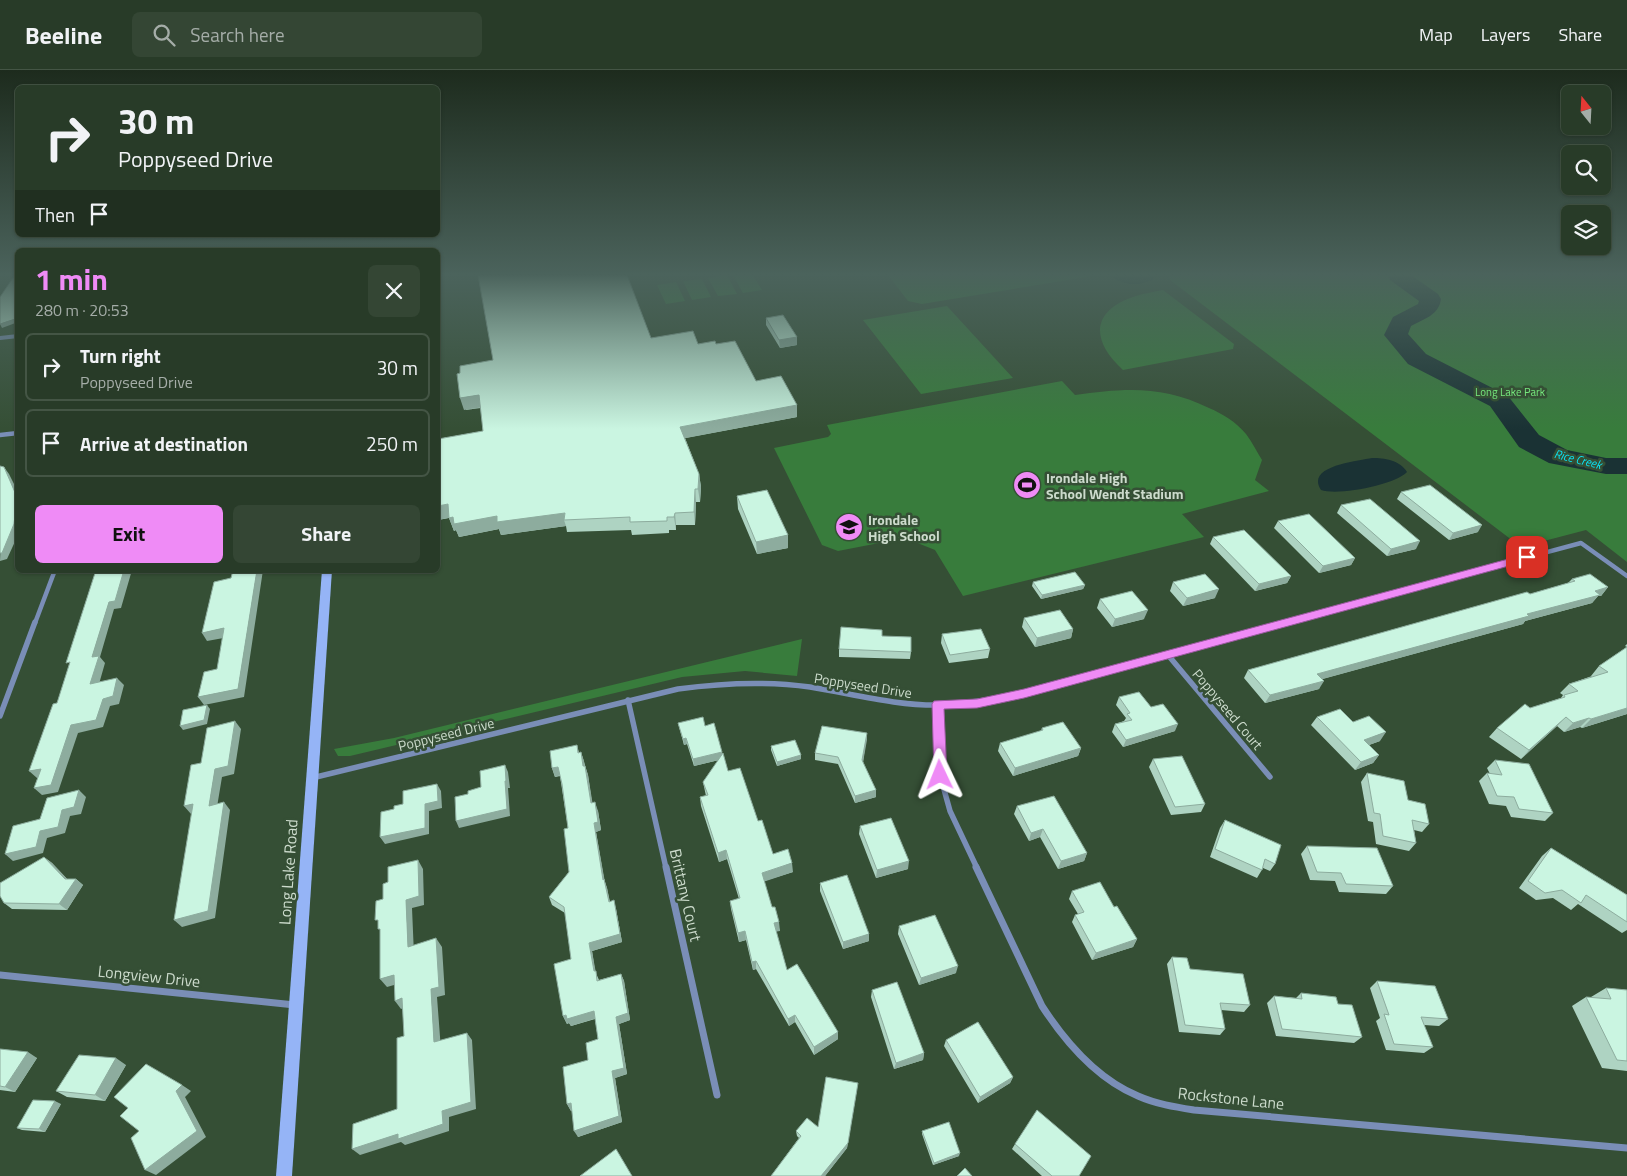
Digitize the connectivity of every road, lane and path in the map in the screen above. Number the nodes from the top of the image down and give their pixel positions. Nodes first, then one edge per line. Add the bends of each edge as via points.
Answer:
1 (15, 336) edge
2 (0, 338) edge
3 (15, 433) edge
4 (0, 436) edge
5 (54, 573) edge
6 (327, 573) edge
7 (1627, 576) edge
8 (1168, 654) junction
9 (628, 700) junction
10 (938, 704) junction
11 (0, 716) edge
12 (1270, 777) dead end
13 (312, 778) junction
14 (0, 975) edge
15 (295, 1005) junction
16 (717, 1095) dead end
17 (1627, 1148) edge
18 (284, 1176) edge

1 - 2 street
3 - 4 street
5 - 11 street
6 - 13 street, Long Lake Road
7 - 8 street, Poppyseed Drive via 1581,544
8 - 10 street, Poppyseed Drive via 1006,698
8 - 12 street, Poppyseed Court
9 - 10 street, Poppyseed Drive via 705,685 746,682 798,686 889,702
9 - 13 street, Poppyseed Drive
9 - 16 street, Brittany Court
10 - 17 street, Rockstone Lane via 940,775 950,811 1042,1006 1078,1052 1102,1074 1132,1094 1194,1110
13 - 15 street, Long Lake Road
14 - 15 street, Longview Drive
15 - 18 street, Long Lake Road

